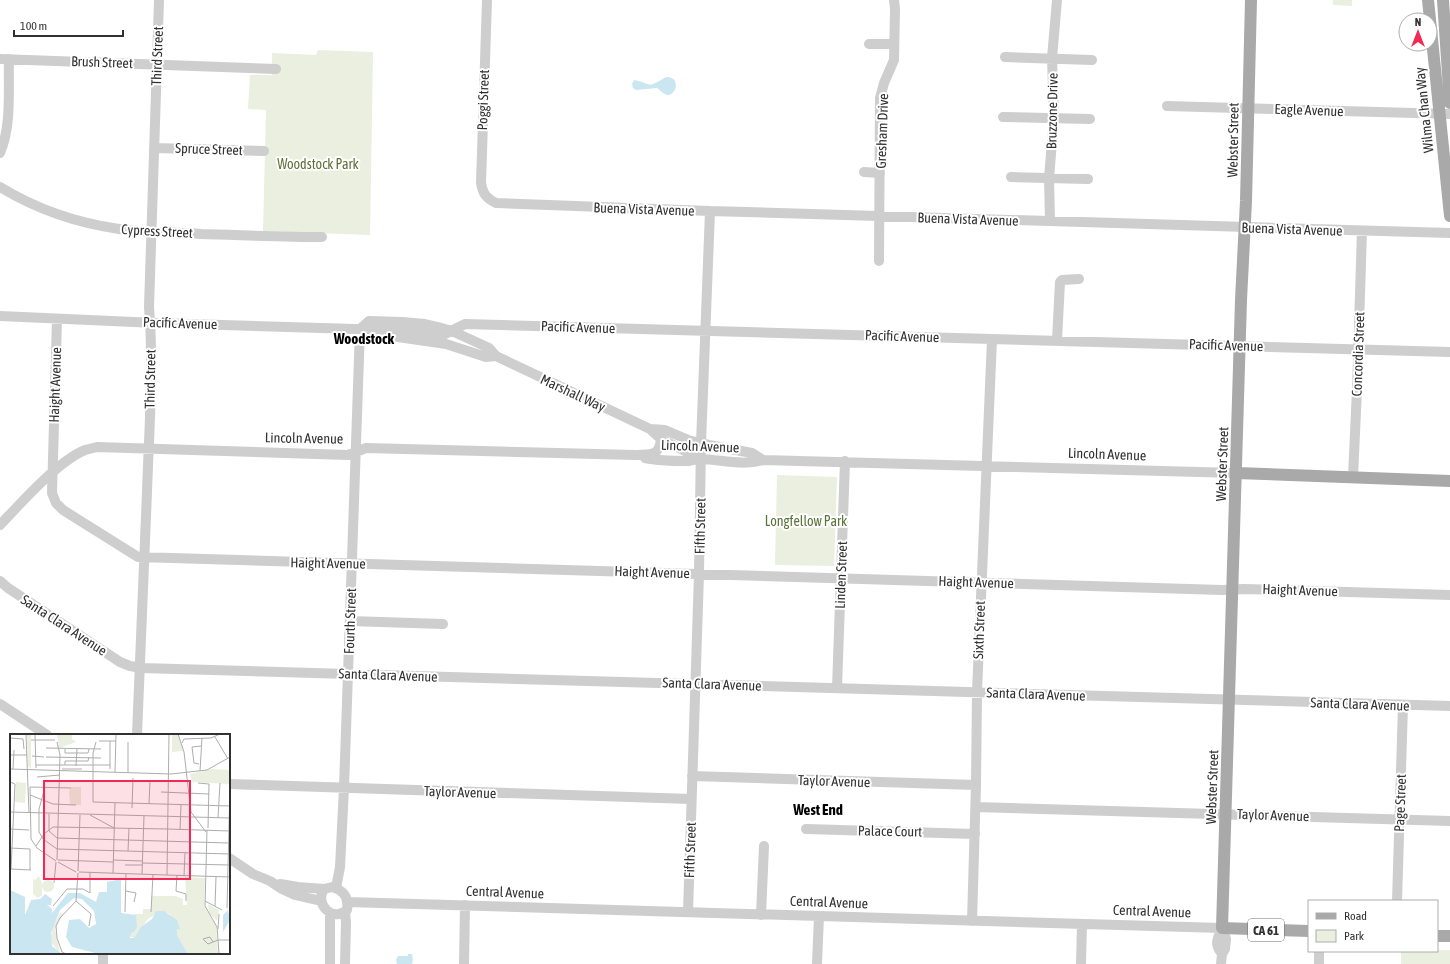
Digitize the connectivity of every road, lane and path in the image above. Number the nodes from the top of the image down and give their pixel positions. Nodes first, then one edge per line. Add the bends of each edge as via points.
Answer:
1 (159, 0) edge
2 (486, 0) edge
3 (894, 0) edge
4 (1057, 0) edge
5 (1251, 0) edge
6 (1428, 0) edge
7 (1442, 0) edge
8 (869, 44) dead end
9 (894, 44) junction
10 (1005, 57) dead end
11 (1052, 58) junction
12 (5, 59) edge
13 (1092, 60) dead end
14 (157, 64) junction
15 (276, 69) dead end
16 (1450, 103) edge
17 (1167, 106) dead end
18 (1248, 109) junction
19 (1445, 114) edge
20 (1003, 117) dead end
21 (1054, 118) junction
22 (1090, 119) dead end
23 (154, 148) junction
24 (264, 151) dead end
25 (0, 153) edge
26 (864, 172) dead end
27 (880, 173) junction
28 (1011, 177) dead end
29 (1049, 178) junction
30 (1088, 179) dead end
31 (0, 187) edge
32 (487, 199) joint
33 (710, 211) junction
34 (880, 216) junction
35 (1450, 216) edge
36 (1050, 221) junction
37 (1245, 227) junction
38 (151, 231) junction
39 (1362, 231) junction
40 (1450, 233) edge
41 (322, 237) dead end
42 (879, 260) dead end
43 (1079, 279) dead end
44 (0, 316) edge
45 (57, 319) junction
46 (150, 322) junction
47 (360, 329) junction
48 (452, 331) junction
49 (706, 331) junction
50 (992, 339) junction
51 (1057, 340) junction
52 (446, 344) joint
53 (1240, 345) junction
54 (1358, 350) junction
55 (1450, 352) edge
56 (496, 356) junction
57 (650, 429) junction
58 (661, 439) junction
59 (701, 443) junction
60 (148, 448) junction
61 (356, 451) junction
62 (741, 452) junction
63 (635, 455) junction
64 (701, 459) junction
65 (763, 460) junction
66 (845, 461) junction
67 (987, 466) junction
68 (52, 473) junction
69 (1236, 473) junction
70 (1353, 477) junction
71 (1450, 480) edge
72 (0, 525) edge
73 (144, 558) junction
74 (352, 563) junction
75 (699, 574) junction
76 (841, 578) junction
77 (0, 581) edge
78 (981, 583) junction
79 (1233, 589) junction
80 (1450, 595) edge
81 (350, 621) junction
82 (443, 624) dead end
83 (140, 668) junction
84 (349, 674) junction
85 (695, 684) junction
86 (837, 688) junction
87 (977, 692) junction
88 (1229, 700) junction
89 (0, 704) edge
90 (1403, 705) junction
91 (1450, 706) edge
92 (45, 734) edge
93 (137, 734) edge
94 (692, 776) junction
95 (230, 784) edge
96 (976, 785) junction
97 (344, 788) junction
98 (692, 799) junction
99 (976, 807) junction
100 (1226, 814) junction
101 (1399, 819) junction
102 (1450, 821) edge
103 (806, 829) dead end
104 (975, 834) junction
105 (764, 846) dead end
106 (230, 859) edge
107 (270, 881) junction
108 (336, 888) junction
109 (324, 889) junction
110 (1397, 900) edge
111 (321, 901) junction
112 (465, 905) junction
113 (346, 907) junction
114 (688, 912) junction
115 (330, 913) junction
116 (762, 915) junction
117 (819, 916) junction
118 (972, 921) junction
119 (1082, 924) junction
120 (1222, 928) junction
121 (1308, 931) edge
122 (1438, 936) edge
123 (1450, 936) edge
124 (1319, 952) edge
125 (1222, 959) edge
126 (330, 964) edge
127 (345, 964) edge
128 (464, 964) edge
129 (817, 964) edge
130 (1081, 964) edge
131 (1319, 964) edge

1 - 14 street, Third Street
2 - 32 street, Poggi Street via 481,184
3 - 9 street, Gresham Drive
4 - 11 street, Bruzzone Drive
5 - 18 main road, Webster Street
6 - 19 main road, Wilma Chan Way
7 - 16 main road, Wilma Chan Way
8 - 9 street
9 - 27 street, Gresham Drive via 894,60 880,98
10 - 11 street
11 - 13 street
11 - 21 street, Bruzzone Drive
12 - 14 street, Brush Street
12 - 25 street via 7,120
14 - 15 street, Brush Street
14 - 23 street, Third Street
17 - 18 street, Eagle Avenue
18 - 19 street, Eagle Avenue
18 - 37 main road, Webster Street
19 - 35 main road, Wilma Chan Way
20 - 21 street
21 - 22 street
21 - 29 street, Bruzzone Drive
23 - 24 street, Spruce Street
23 - 38 street, Third Street
26 - 27 street
27 - 34 street, Gresham Drive
28 - 29 street
29 - 30 street
29 - 36 street, Bruzzone Drive
31 - 38 street, Cypress Street via 34,205 69,218 120,230
32 - 33 street, Buena Vista Avenue via 506,204
33 - 34 street, Buena Vista Avenue
33 - 49 street, Fifth Street
34 - 36 street, Buena Vista Avenue
34 - 42 street, Gresham Drive
36 - 37 street, Buena Vista Avenue
37 - 39 street, Buena Vista Avenue
37 - 53 main road, Webster Street
38 - 41 street, Cypress Street
38 - 46 street, Third Street
39 - 40 street, Buena Vista Avenue
39 - 54 street, Concordia Street
43 - 51 street via 1060,282
44 - 45 street, Pacific Avenue
45 - 46 street, Pacific Avenue
45 - 68 street, Haight Avenue
46 - 47 street, Pacific Avenue
46 - 60 street, Third Street
47 - 48 street, Pacific Avenue via 435,334
47 - 52 street, Pacific Avenue via 367,335
47 - 61 street, Fourth Street
48 - 49 street, Pacific Avenue via 465,324
48 - 56 street, Marshall Way via 489,348
49 - 50 street, Pacific Avenue
49 - 59 street, Fifth Street
50 - 51 street, Pacific Avenue
50 - 67 street, Sixth Street
51 - 53 street, Pacific Avenue
52 - 56 street, Marshall Way via 486,357
53 - 54 street, Pacific Avenue
53 - 69 main road, Webster Street
54 - 55 street, Pacific Avenue
54 - 70 street, Concordia Street
56 - 57 street, Marshall Way
57 - 58 street, Marshall Way
57 - 59 street, Marshall Way via 665,430
58 - 63 street, Lincoln Avenue via 659,450 655,453
58 - 64 street, Marshall Way
59 - 62 street, Lincoln Avenue
59 - 64 street, Fifth Street
60 - 61 street, Lincoln Avenue via 348,455
60 - 68 street, Lincoln Avenue via 85,450
60 - 73 street, Third Street
61 - 63 street, Lincoln Avenue via 366,448
61 - 74 street, Fourth Street
62 - 64 street via 731,456
62 - 65 street, Lincoln Avenue via 752,453
63 - 64 street, Lincoln Avenue via 653,460
64 - 65 street, Lincoln Avenue via 752,463
64 - 75 street, Fifth Street
65 - 66 street, Lincoln Avenue
66 - 67 street, Lincoln Avenue
66 - 76 street, Linden Street
67 - 69 street, Lincoln Avenue
67 - 78 street, Sixth Street
68 - 72 street, Lincoln Avenue
68 - 73 street, Haight Avenue via 52,493 56,503 63,510 138,557
69 - 70 main road, Lincoln Avenue
69 - 79 main road, Webster Street
70 - 71 main road, Lincoln Avenue
73 - 74 street, Haight Avenue
73 - 83 street, Third Street
74 - 75 street, Haight Avenue
74 - 81 street, Fourth Street
75 - 76 street, Haight Avenue
75 - 85 street, Fifth Street
76 - 78 street, Haight Avenue
76 - 86 street, Linden Street
77 - 83 street, Santa Clara Avenue via 120,662
78 - 79 street, Haight Avenue
78 - 87 street, Sixth Street
79 - 80 street, Haight Avenue
79 - 88 main road, Webster Street
81 - 82 street
81 - 84 street, Fourth Street
83 - 84 street, Santa Clara Avenue
83 - 93 street, Third Street
84 - 85 street, Santa Clara Avenue
84 - 97 street, Fourth Street
85 - 86 street, Santa Clara Avenue
85 - 94 street, Fifth Street
86 - 87 street, Santa Clara Avenue
87 - 88 street, Santa Clara Avenue
87 - 96 street, Sixth Street
88 - 90 street, Santa Clara Avenue
88 - 100 main road, Webster Street
89 - 92 street
90 - 91 street, Santa Clara Avenue
90 - 101 street, Page Street
94 - 96 street, Taylor Avenue
94 - 98 street, Fifth Street
95 - 97 street, Taylor Avenue
96 - 99 street, Sixth Street
97 - 98 street, Taylor Avenue
97 - 108 street, Fourth Street via 340,867
98 - 114 street, Fifth Street
99 - 100 street, Taylor Avenue
99 - 104 street, Sixth Street
100 - 101 street, Taylor Avenue
100 - 120 main road, Webster Street
101 - 102 street, Taylor Avenue
101 - 110 street, Page Street
103 - 104 street, Palace Court
104 - 118 street, Sixth Street
105 - 116 street
106 - 107 street via 253,874
107 - 109 street
107 - 111 street via 295,895
108 - 109 street
108 - 113 street via 344,894
109 - 111 street
111 - 115 street
112 - 113 street, Central Avenue
112 - 114 street, Central Avenue
112 - 128 street
113 - 115 street via 343,914
113 - 127 street
114 - 116 street, Central Avenue
115 - 126 street
116 - 117 street, Central Avenue
117 - 118 street, Central Avenue
117 - 129 street
118 - 119 street, Central Avenue
119 - 120 street, Central Avenue
119 - 130 street
120 - 121 main road, Central Avenue / CA 61
120 - 125 street, Webster Street via 1226,939
122 - 123 main road
124 - 131 street

